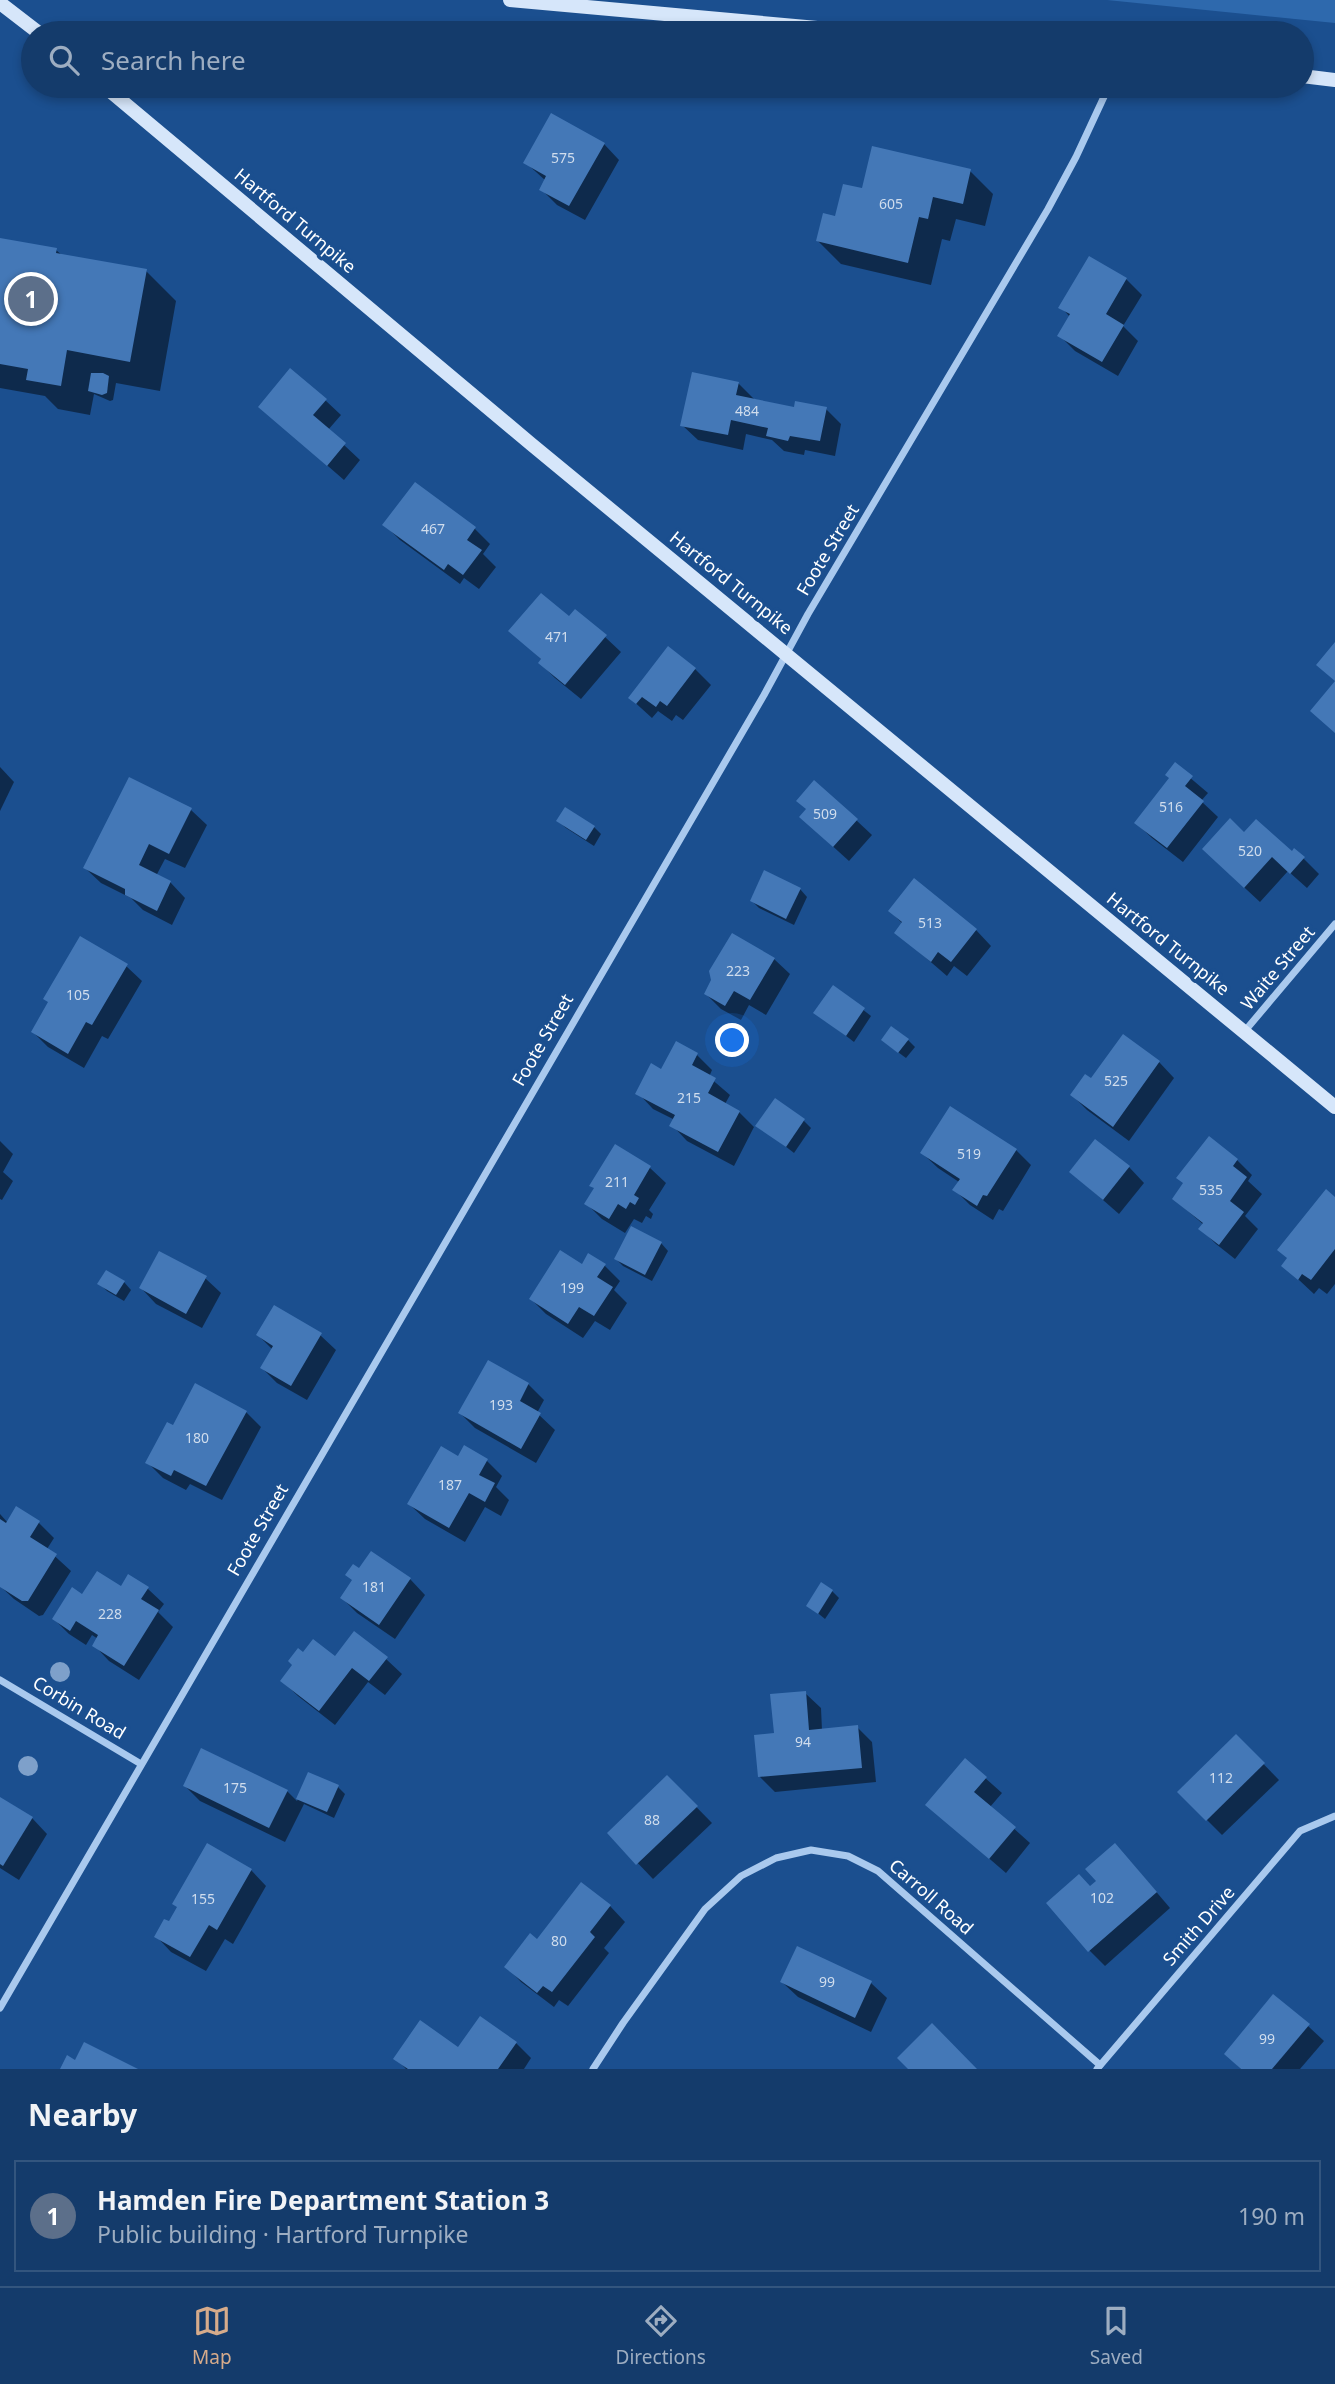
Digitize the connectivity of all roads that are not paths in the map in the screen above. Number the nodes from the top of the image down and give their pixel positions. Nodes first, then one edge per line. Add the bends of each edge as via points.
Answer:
1 (510, 0) edge
2 (0, 3) edge
3 (23, 21) edge
4 (741, 21) edge
5 (1314, 77) edge
6 (1335, 80) edge
7 (118, 98) edge
8 (1104, 98) edge
9 (786, 654) junction
10 (1335, 924) edge
11 (1244, 1032) junction
12 (1335, 1107) edge
13 (0, 1680) edge
14 (141, 1763) junction
15 (1335, 1816) edge
16 (0, 2008) edge
17 (1099, 2067) edge
18 (593, 2069) edge

1 - 4 main road
2 - 3 main road
5 - 6 main road
7 - 9 main road, Hartford Turnpike
8 - 9 street, Foote Street via 1048,209
9 - 11 main road, Hartford Turnpike
9 - 14 street, Foote Street
10 - 11 street, Waite Street
11 - 12 main road, Hartford Turnpike
13 - 14 street, Corbin Road
14 - 16 street, Foote Street
15 - 17 street, Smith Drive via 1300,1831
17 - 18 street, Carroll Road via 878,1871 848,1856 811,1850 776,1858 741,1876 705,1909

